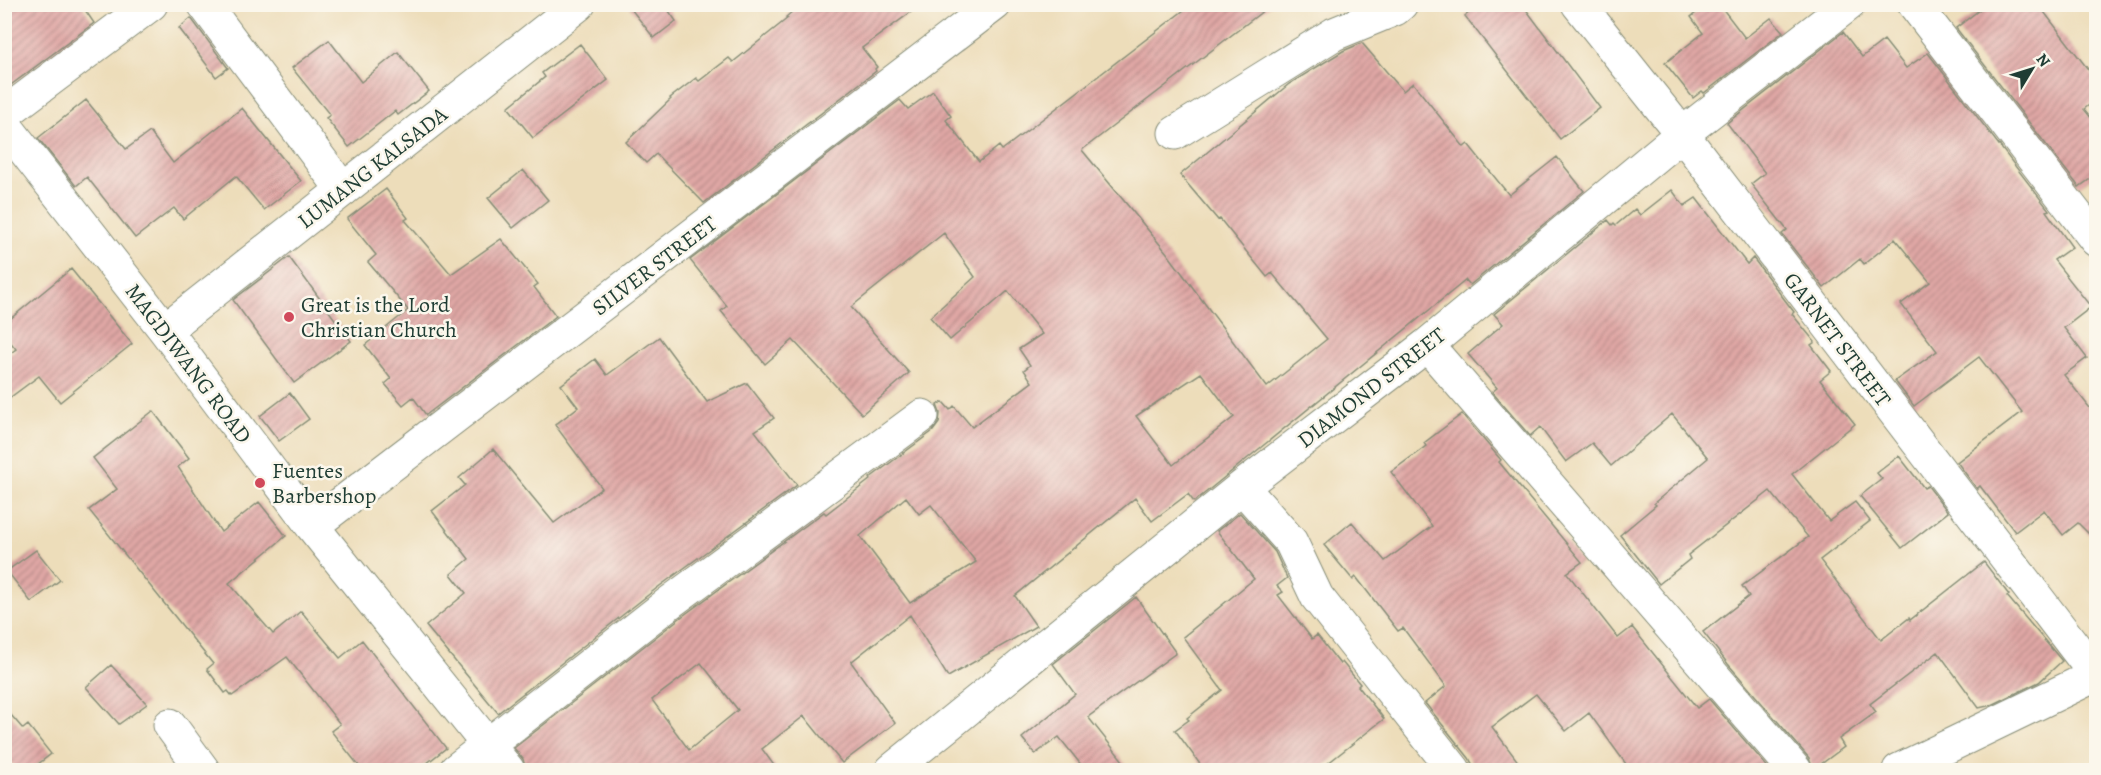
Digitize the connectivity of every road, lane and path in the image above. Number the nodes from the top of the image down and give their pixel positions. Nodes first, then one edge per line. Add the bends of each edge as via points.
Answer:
1 (151, 4) edge
2 (204, 4) edge
3 (579, 4) edge
4 (996, 4) edge
5 (1401, 4) edge
6 (1578, 4) edge
7 (1850, 4) edge
8 (1914, 4) edge
9 (4, 114) edge
10 (4, 124) edge
11 (1175, 133) dead end
12 (1682, 134) junction
13 (343, 190) junction
14 (2097, 240) edge
15 (165, 330) junction
16 (1426, 345) junction
17 (922, 416) dead end
18 (1242, 487) junction
19 (312, 526) junction
20 (2096, 675) edge
21 (170, 725) dead end
22 (488, 744) junction
23 (203, 771) edge
24 (456, 771) edge
25 (508, 771) edge
26 (892, 771) edge
27 (1454, 771) edge
28 (1795, 771) edge
29 (1899, 771) edge

1 - 9 street
2 - 13 street
3 - 13 street, LUMANG KALSADA
4 - 19 street, SILVER STREET
5 - 11 street via 1334,34
6 - 12 street, GARNET STREET
7 - 12 street, DIAMOND STREET
8 - 14 street
10 - 15 street, MAGDIWANG ROAD
12 - 16 street, DIAMOND STREET
12 - 20 street, GARNET STREET
13 - 15 street, LUMANG KALSADA
15 - 19 street, MAGDIWANG ROAD
16 - 18 street, DIAMOND STREET
16 - 28 street
17 - 22 street via 669,603
18 - 26 street, DIAMOND STREET
18 - 27 street via 1291,542 1317,597
19 - 22 street, MAGDIWANG ROAD
20 - 29 street
21 - 23 street
22 - 24 street
22 - 25 street, MAGDIWANG ROAD

